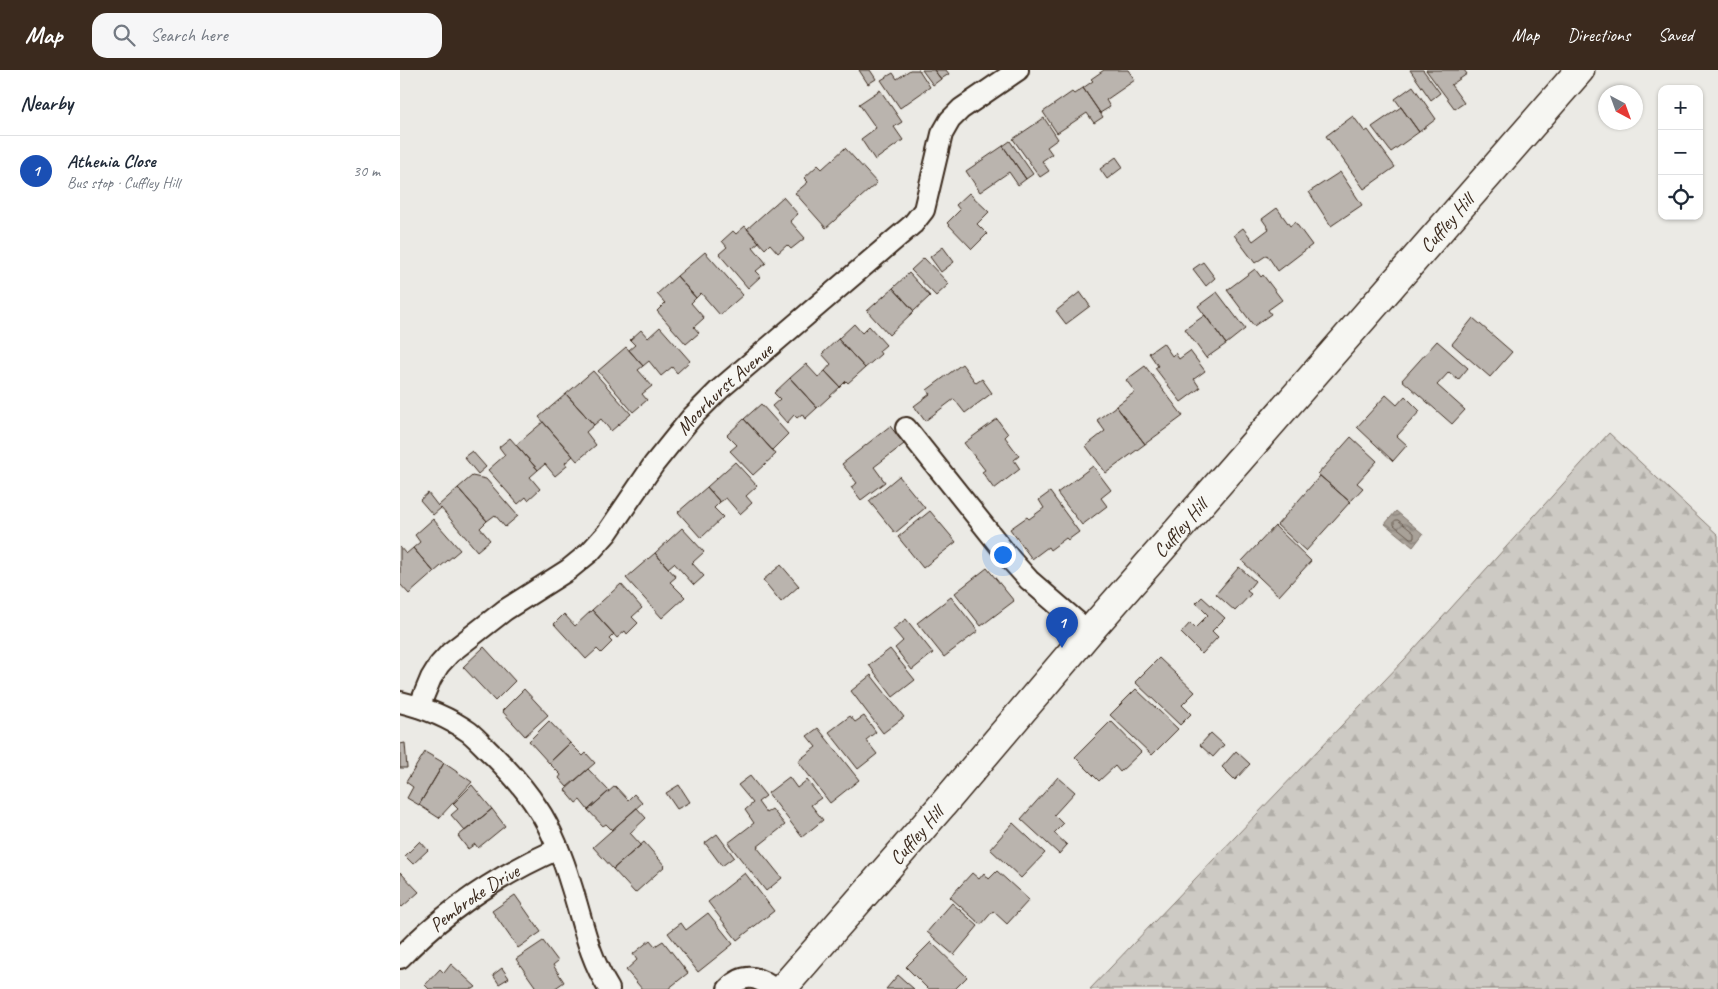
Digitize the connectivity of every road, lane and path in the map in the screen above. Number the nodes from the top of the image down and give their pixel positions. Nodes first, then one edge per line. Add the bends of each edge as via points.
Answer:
1 (1018, 70) edge
2 (1580, 70) edge
3 (906, 428) dead end
4 (1089, 632) junction
5 (410, 704) edge
6 (558, 849) junction
7 (400, 958) edge
8 (609, 989) edge
9 (728, 989) edge
10 (774, 989) edge
11 (782, 989) edge

1 - 5 street, Moorhurst Avenue via 950,120 942,134 924,210 913,224 720,389 691,418 654,464 608,533 590,552 505,610 450,653
2 - 4 main road, Cuffley Hill
3 - 4 street via 1029,580
4 - 11 main road, Cuffley Hill
5 - 6 street via 445,717 471,733 539,809
6 - 7 street, Pembroke Drive via 517,868 475,894
6 - 8 street via 597,970
9 - 10 street via 745,977 765,982

